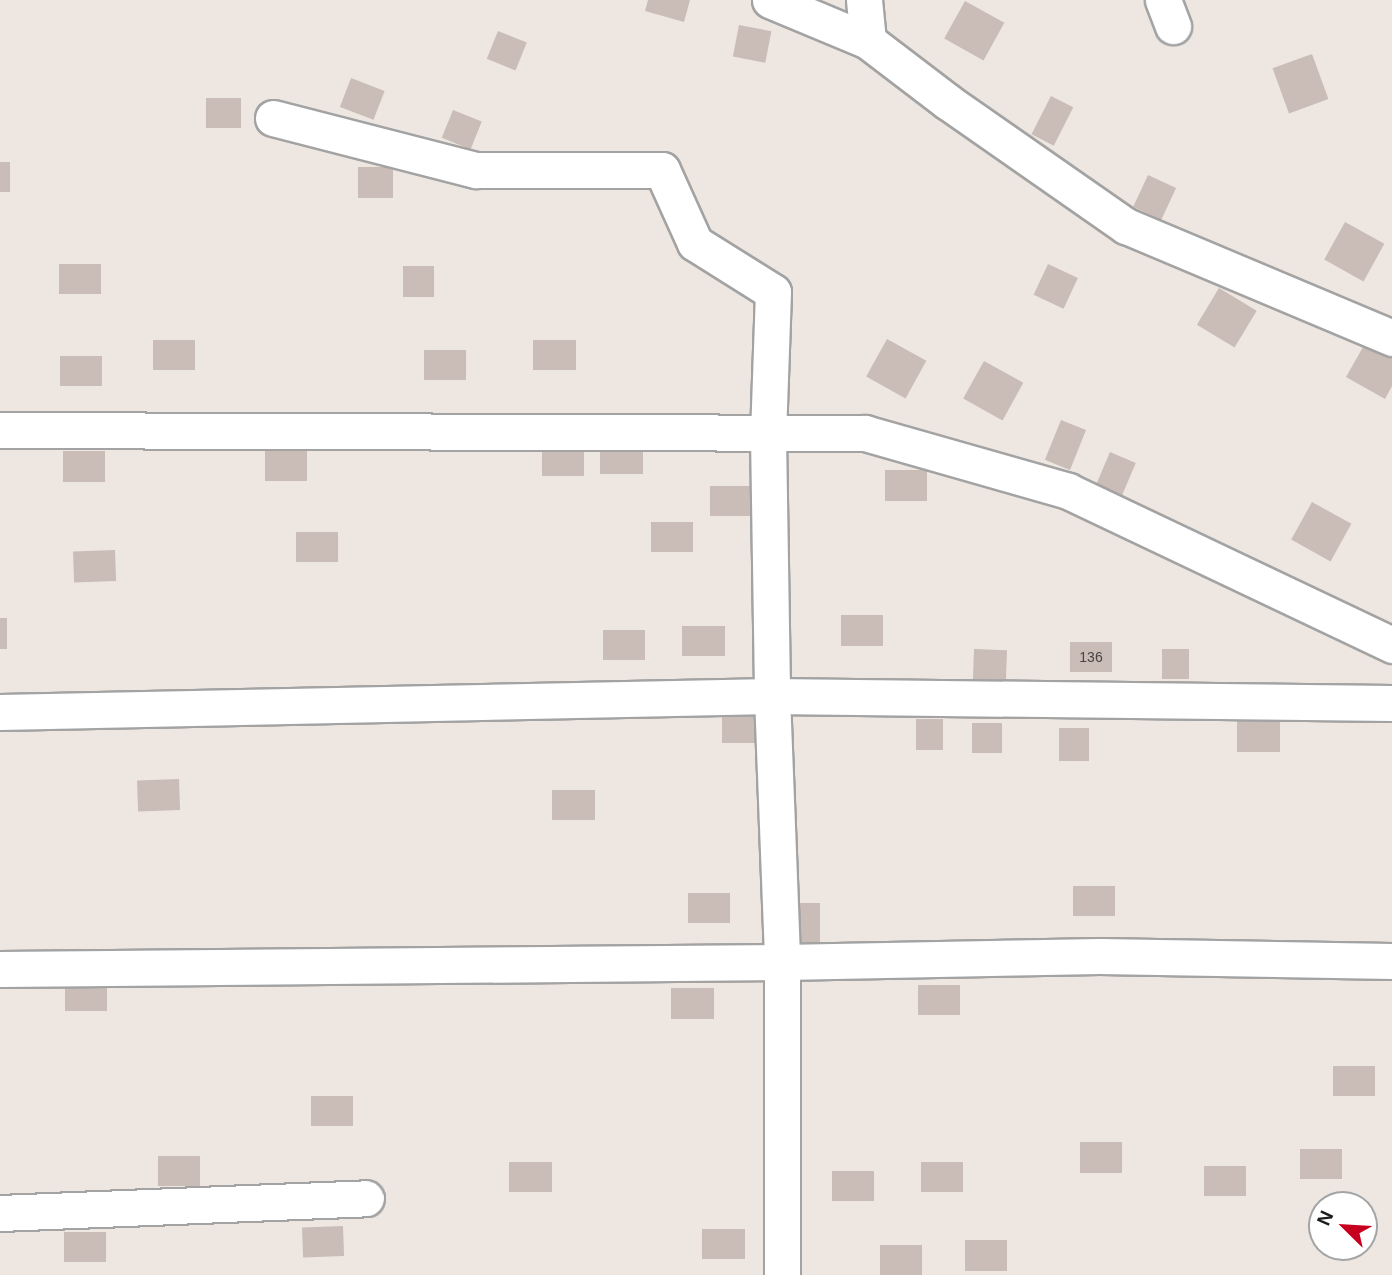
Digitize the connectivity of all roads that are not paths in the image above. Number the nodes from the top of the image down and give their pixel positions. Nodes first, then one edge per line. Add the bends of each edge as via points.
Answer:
1 (770, 0) edge
2 (864, 0) edge
3 (868, 41) junction
4 (273, 118) dead end
5 (1392, 338) edge
6 (0, 430) edge
7 (768, 435) junction
8 (1392, 645) edge
9 (772, 696) junction
10 (1392, 703) edge
11 (0, 712) edge
12 (1392, 961) edge
13 (782, 962) junction
14 (0, 969) edge
15 (366, 1198) dead end
16 (0, 1213) edge
17 (782, 1275) edge

1 - 3 street
2 - 3 street
3 - 5 street via 1126,226
4 - 7 street via 476,170 662,170 695,243 772,292
6 - 7 street
7 - 8 street via 865,433 1068,491
7 - 9 street
9 - 10 street
9 - 11 street
9 - 13 street
12 - 13 street via 1100,956
13 - 14 street
13 - 17 street
15 - 16 street

